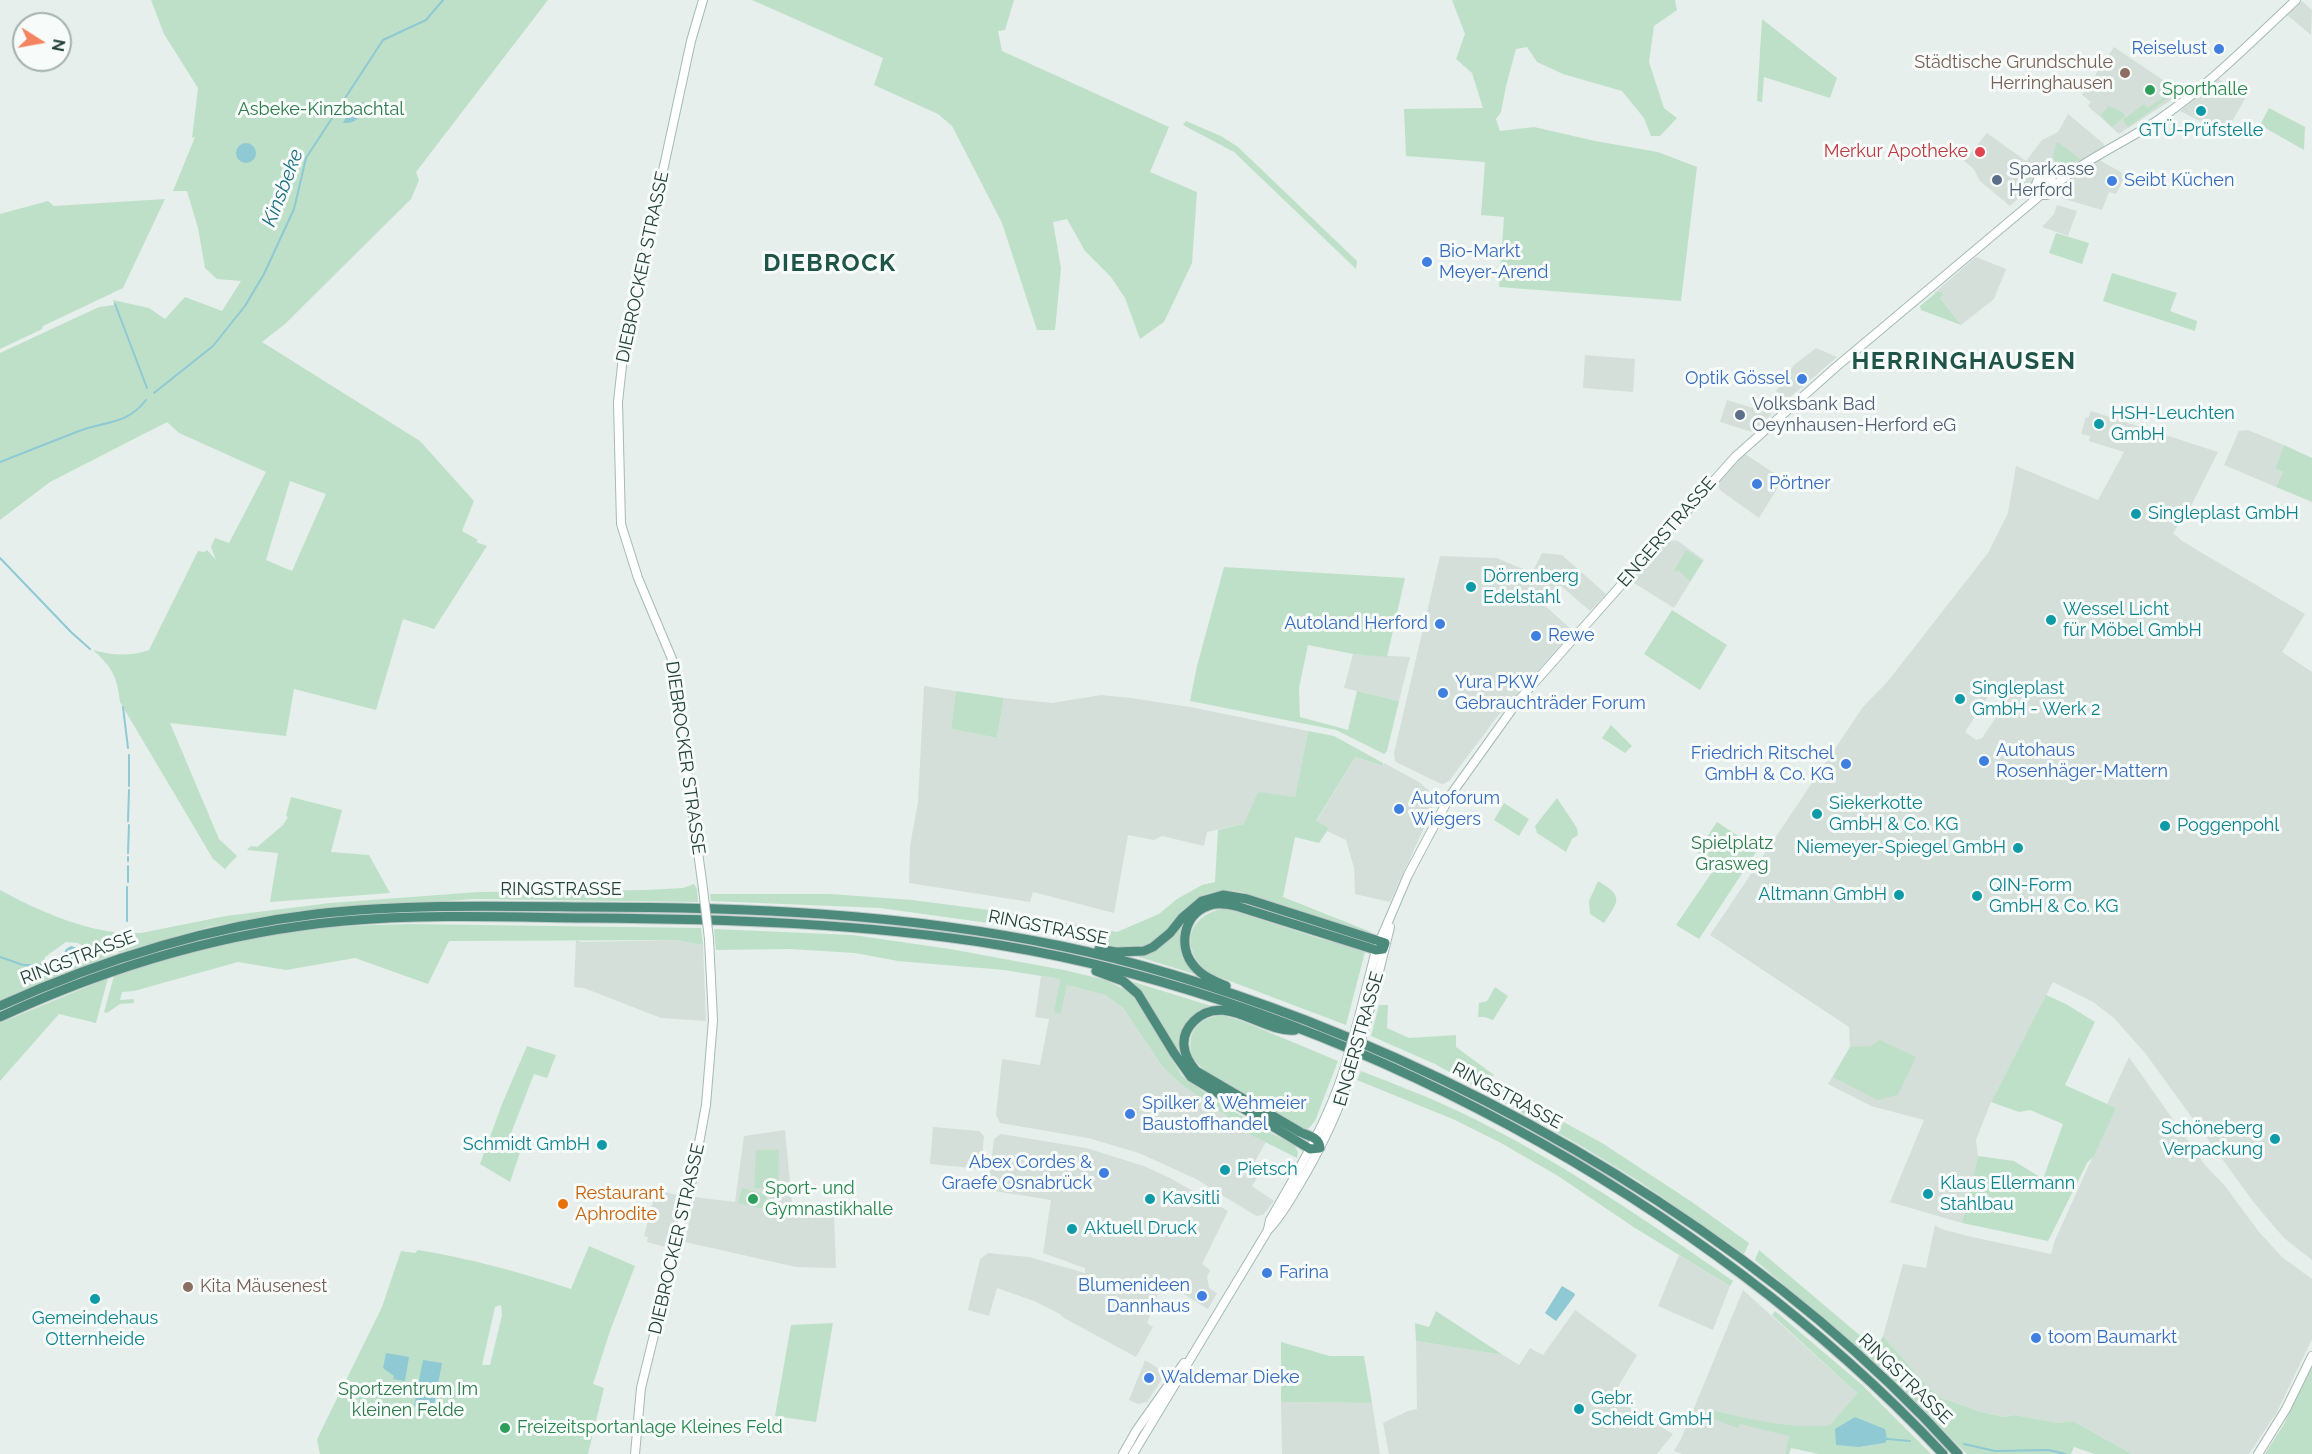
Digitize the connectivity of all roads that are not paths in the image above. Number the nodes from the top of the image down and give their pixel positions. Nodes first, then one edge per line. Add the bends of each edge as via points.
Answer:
1 (703, 0) edge
2 (2296, 0) edge
3 (2052, 183) junction
4 (2040, 191) junction
5 (1380, 945) junction
6 (1065, 946) junction
7 (1055, 956) junction
8 (113, 965) junction
9 (1239, 996) junction
10 (0, 1006) edge
11 (0, 1017) edge
12 (1300, 1030) junction
13 (1348, 1071) junction
14 (1315, 1138) junction
15 (1315, 1148) junction
16 (1194, 1351) junction
17 (2312, 1356) edge
18 (635, 1454) edge
19 (1123, 1454) edge
20 (1133, 1454) edge
21 (1943, 1454) edge
22 (1958, 1454) edge
23 (2258, 1454) edge

1 - 18 main road, DIEBROCKER STRASSE, bridge via 691,41 620,382 621,524 638,578 672,659 709,939 713,1020 706,1105 693,1176 641,1388
2 - 3 main road via 2186,99
3 - 4 main road via 2051,192
3 - 4 main road via 2044,177 2040,179
4 - 5 main road, ENGERSTRASSE via 1755,438 1550,662 1450,796 1413,865
5 - 6 highway via 1247,899 1213,896 1193,907 1170,933 1144,951
5 - 9 highway via 1236,906 1207,906 1186,929 1188,957 1204,976 1234,989
5 - 13 main road, ENGERSTRASSE, bridge
6 - 8 highway, RINGSTRASSE via 952,927 802,913 448,907 349,911 260,922 203,934
6 - 9 highway, RINGSTRASSE via 1160,970
7 - 8 highway, RINGSTRASSE via 950,938 800,924 433,917 350,920 262,932
7 - 12 highway, RINGSTRASSE via 1153,980
7 - 15 highway via 1070,965 1115,977 1132,988 1191,1077
8 - 10 highway, RINGSTRASSE via 71,975
8 - 11 highway, RINGSTRASSE
9 - 22 highway, RINGSTRASSE via 1355,1040 1445,1081 1616,1176 1796,1302 1902,1396
12 - 14 highway via 1285,1031 1234,1012 1213,1011 1189,1026 1184,1048 1190,1064 1205,1078
12 - 21 highway, RINGSTRASSE via 1474,1108 1577,1164 1648,1209 1752,1282 1817,1334
13 - 14 main road, ENGERSTRASSE
13 - 15 main road, ENGERSTRASSE via 1336,1116
14 - 15 highway
15 - 16 main road, ENGERSTRASSE via 1292,1198
16 - 19 main road, ENGERSTRASSE
16 - 20 main road, ENGERSTRASSE
17 - 23 street

